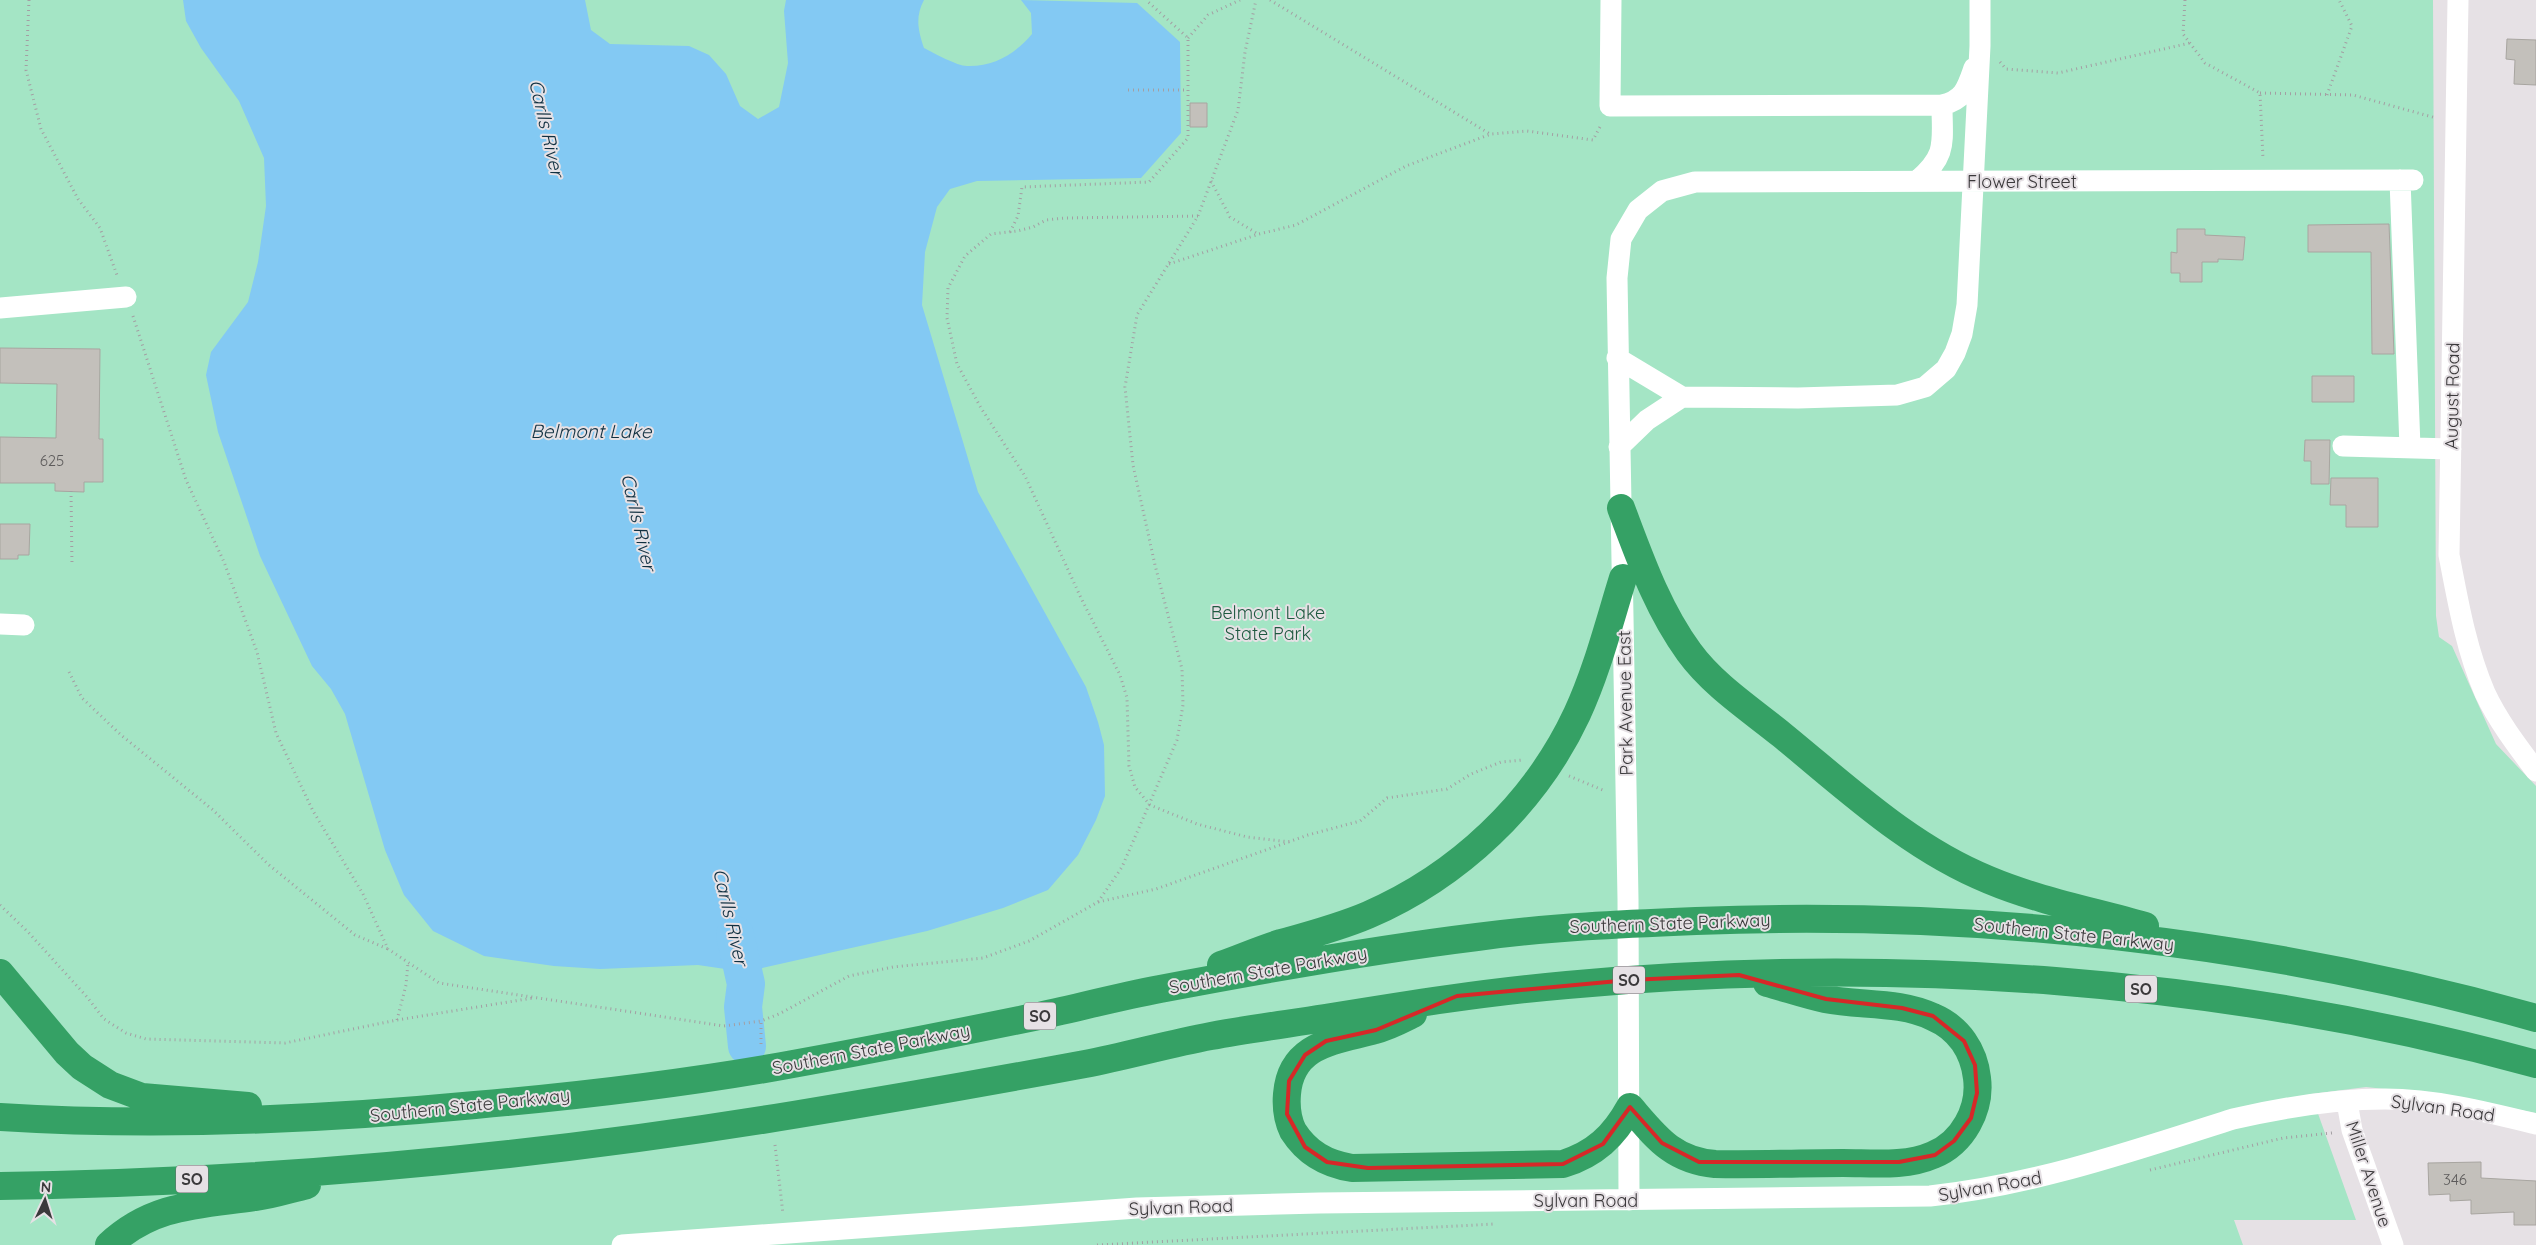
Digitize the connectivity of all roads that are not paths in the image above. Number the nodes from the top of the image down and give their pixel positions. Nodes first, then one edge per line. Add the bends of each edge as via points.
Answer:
1 (1611, 0) edge
2 (1980, 0) edge
3 (2458, 0) edge
4 (1980, 41) junction
5 (1942, 105) junction
6 (1917, 181) junction
7 (1973, 181) junction
8 (1638, 210) joint
9 (126, 296) road end
10 (0, 308) edge
11 (1617, 358) junction
12 (1682, 397) junction
13 (2343, 446) dead end
14 (1619, 447) junction
15 (2410, 447) junction
16 (2451, 449) junction
17 (1621, 508) junction
18 (1623, 578) junction
19 (0, 624) edge
20 (24, 625) dead end
21 (2536, 771) edge
22 (2232, 952) junction
23 (0, 974) edge
24 (1739, 975) junction
25 (1155, 990) junction
26 (1457, 996) junction
27 (2536, 1018) edge
28 (2536, 1064) edge
29 (2347, 1102) junction
30 (1630, 1107) junction
31 (359, 1116) junction
32 (0, 1117) edge
33 (2536, 1124) edge
34 (384, 1166) junction
35 (0, 1186) edge
36 (1630, 1200) junction
37 (109, 1245) edge
38 (622, 1245) edge
39 (2393, 1245) edge

1 - 5 street via 1610,106
2 - 4 street
3 - 16 street, August Road
4 - 5 street via 1964,93 1955,102
4 - 7 street
5 - 6 street via 1942,153 1932,169
6 - 7 street, Flower Street
6 - 8 street, Flower Street via 1695,182 1662,191
7 - 12 street via 1965,321 1955,353 1937,379 1912,391 1872,397
7 - 15 street, Flower Street via 2407,180
8 - 11 street, Park Avenue East via 1620,239
9 - 10 street
11 - 12 street
11 - 14 street, Park Avenue East
12 - 14 street via 1647,420
13 - 15 street
14 - 17 street, Park Avenue East
15 - 16 street
16 - 21 street, August Road via 2449,555 2463,630 2486,694 2516,745
17 - 18 street, Park Avenue East
17 - 22 highway via 1657,599 1690,652 1730,693 1890,823 1929,849 1988,880 2036,897 2085,908
18 - 25 highway via 1586,691 1558,751 1521,802 1470,852 1432,880 1368,915 1280,943
18 - 30 street, Park Avenue East
19 - 20 street
22 - 25 highway, Southern State Parkway / SO via 2098,933 1963,923 1826,918 1685,922 1574,926 1480,936
22 - 27 highway, Southern State Parkway / SO via 2372,977
23 - 31 highway via 82,1067 126,1093
24 - 26 highway, SO via 1571,984
24 - 28 highway, SO via 1973,977 2157,990 2338,1019
24 - 30 highway via 1826,999 1902,1008 1933,1016 1945,1023 1964,1042 1975,1065 1978,1081 1976,1106 1964,1130 1935,1155 1899,1162 1715,1164 1686,1158 1673,1151
25 - 31 highway, Southern State Parkway / SO via 1033,1017 720,1076
26 - 30 highway via 1376,1030 1326,1041 1305,1055 1293,1071 1286,1103 1290,1125 1305,1147 1327,1162 1352,1168 1563,1164 1603,1144
26 - 34 highway, SO via 1212,1036 1092,1062 791,1115 587,1144
29 - 33 street, Sylvan Road via 2411,1101
29 - 36 street, Sylvan Road via 2241,1117 2063,1172 1962,1193 1894,1198
29 - 39 street, Miller Avenue via 2352,1130
30 - 36 street, Park Avenue East
31 - 32 highway, Southern State Parkway / SO via 133,1122
34 - 35 highway, SO via 209,1178
34 - 37 highway via 256,1197 178,1207 137,1224
36 - 38 street, Sylvan Road via 1137,1208

